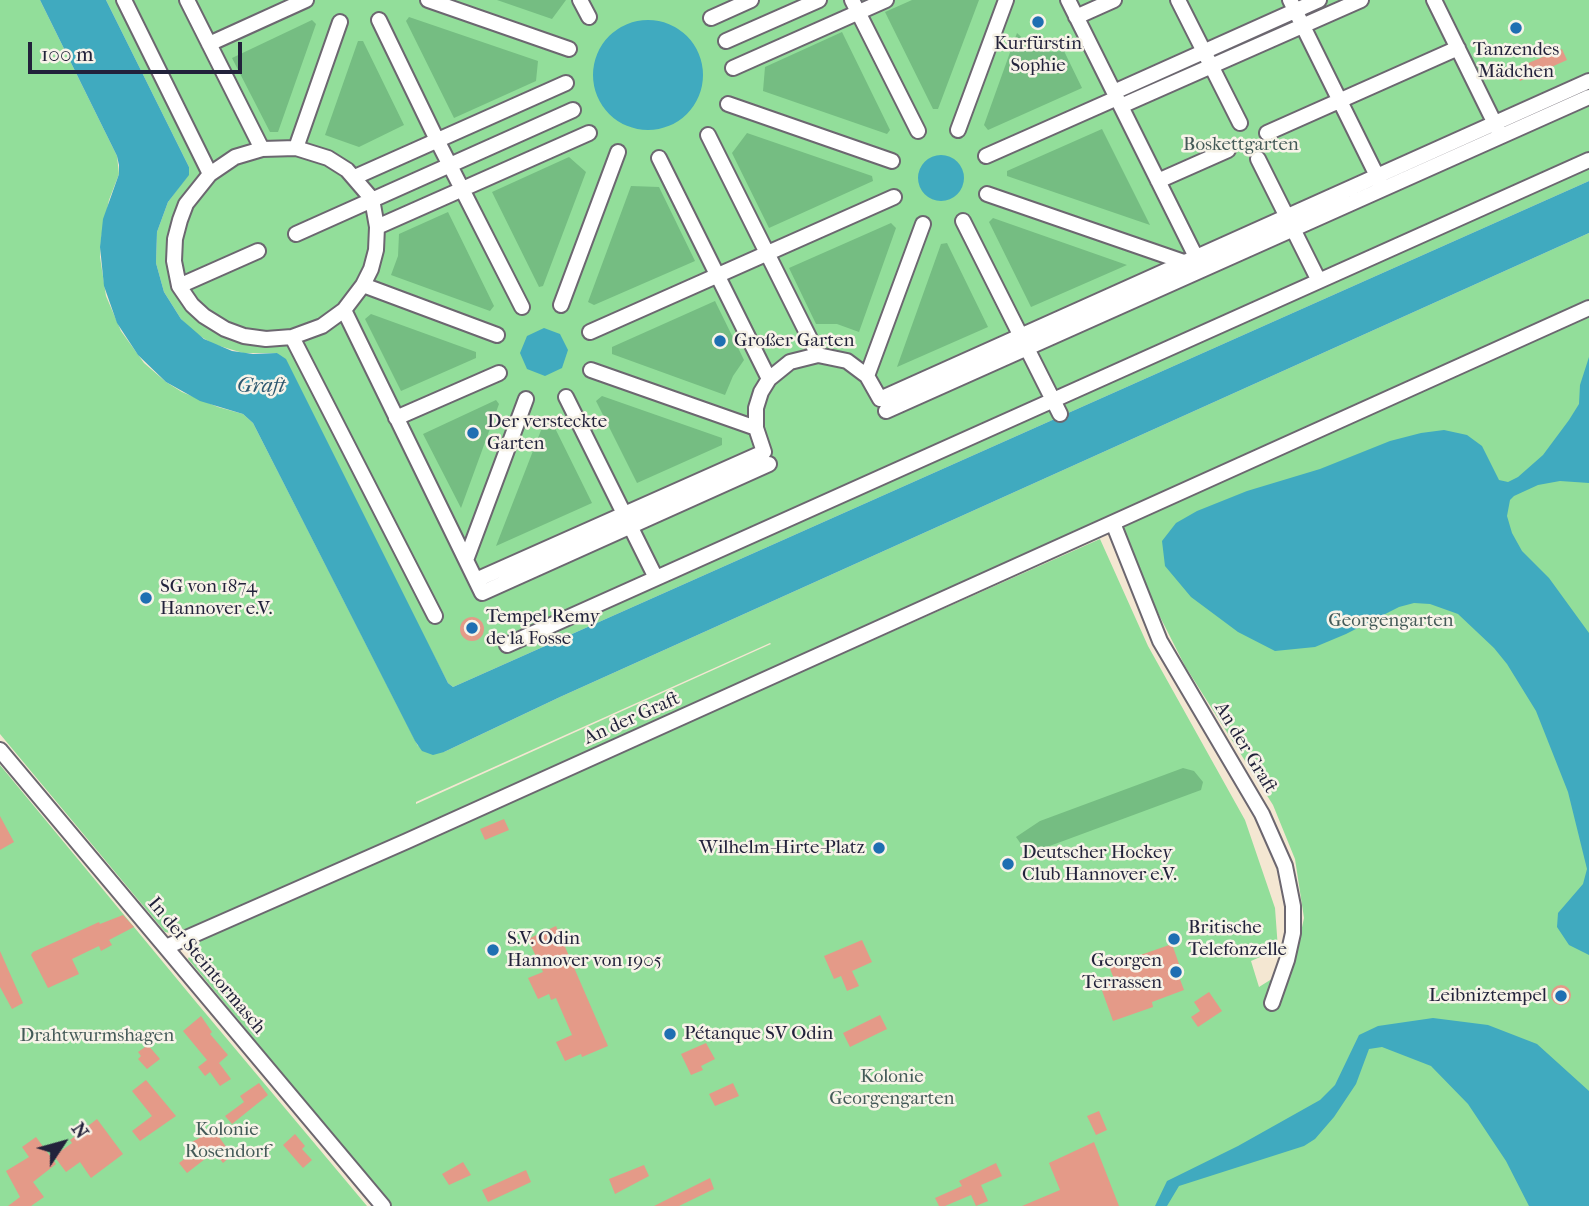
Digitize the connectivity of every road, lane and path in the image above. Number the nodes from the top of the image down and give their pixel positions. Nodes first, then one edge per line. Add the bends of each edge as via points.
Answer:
1 (124, 0) edge
2 (187, 0) edge
3 (306, 0) edge
4 (428, 0) edge
5 (580, 0) edge
6 (751, 0) edge
7 (819, 0) edge
8 (886, 0) edge
9 (1006, 0) edge
10 (1068, 0) edge
11 (1114, 0) edge
12 (1178, 0) edge
13 (1361, 0) edge
14 (1434, 0) edge
15 (1312, 1) edge
16 (1292, 5) edge
17 (855, 6) edge
18 (1076, 16) junction
19 (589, 17) dead end
20 (711, 18) dead end
21 (379, 20) dead end
22 (340, 22) dead end
23 (1303, 26) junction
24 (726, 41) dead end
25 (209, 44) junction
26 (1458, 48) junction
27 (569, 49) dead end
28 (1204, 51) junction
29 (1212, 66) junction
30 (733, 68) dead end
31 (1589, 81) edge
32 (566, 83) dead end
33 (1589, 97) edge
34 (1117, 99) junction
35 (1339, 100) junction
36 (728, 104) dead end
37 (573, 110) dead end
38 (1240, 124) dead end
39 (958, 130) dead end
40 (1498, 130) junction
41 (918, 131) dead end
42 (589, 133) dead end
43 (1267, 133) dead end
44 (708, 135) dead end
45 (436, 141) junction
46 (296, 148) junction
47 (262, 149) junction
48 (1228, 150) dead end
49 (618, 152) dead end
50 (986, 156) dead end
51 (659, 158) dead end
52 (1258, 159) dead end
53 (1589, 160) edge
54 (892, 161) dead end
55 (451, 165) junction
56 (210, 174) junction
57 (355, 177) junction
58 (1158, 181) junction
59 (1380, 183) junction
60 (463, 189) junction
61 (987, 194) dead end
62 (894, 197) dead end
63 (372, 199) junction
64 (963, 221) dead end
65 (1290, 223) junction
66 (923, 224) dead end
67 (377, 227) junction
68 (296, 234) dead end
69 (258, 251) dead end
70 (767, 253) junction
71 (1194, 263) junction
72 (717, 276) junction
73 (1319, 281) junction
74 (363, 285) junction
75 (179, 286) junction
76 (561, 305) dead end
77 (522, 307) dead end
78 (1589, 308) edge
79 (344, 310) junction
80 (590, 332) dead end
81 (497, 335) dead end
82 (292, 337) junction
83 (1024, 342) junction
84 (818, 355) junction
85 (591, 370) dead end
86 (499, 373) dead end
87 (867, 376) junction
88 (769, 379) junction
89 (566, 397) dead end
90 (526, 399) dead end
91 (1053, 400) junction
92 (886, 411) dead end
93 (1060, 414) dead end
94 (396, 418) junction
95 (756, 428) junction
96 (769, 464) dead end
97 (627, 520) junction
98 (1113, 523) junction
99 (466, 560) junction
100 (656, 578) junction
101 (435, 615) dead end
102 (508, 645) dead end
103 (0, 750) edge
104 (166, 947) junction
105 (1272, 1003) dead end
106 (383, 1206) edge

1 - 56 street
2 - 25 street
3 - 25 street
4 - 27 street
5 - 19 street
6 - 20 street
7 - 24 street
8 - 17 street
9 - 39 street
10 - 18 street
11 - 18 street
12 - 28 street
13 - 23 street
14 - 26 street
15 - 16 street
16 - 23 street
16 - 28 street
17 - 30 street
17 - 41 street
18 - 34 street
21 - 45 street
22 - 46 street
23 - 29 street
23 - 35 street
25 - 47 street
26 - 35 street
26 - 40 street
28 - 29 street
28 - 34 street
29 - 34 street
29 - 38 street
31 - 40 street
32 - 45 street
33 - 40 street
34 - 50 street
34 - 58 street
35 - 43 street
35 - 59 street
36 - 54 street
37 - 55 street
40 - 59 street
42 - 60 street
44 - 70 street
45 - 55 street
45 - 57 street
46 - 47 street
46 - 57 street via 328,158
47 - 56 street via 235,157
48 - 58 street
49 - 76 street
51 - 72 street
52 - 65 street
53 - 73 street
55 - 60 street
55 - 63 street
56 - 75 street via 186,204 180,220 174,261
57 - 63 street
58 - 71 street
59 - 65 street
60 - 67 street
60 - 77 street
61 - 71 street
62 - 70 street
63 - 67 street
63 - 68 street
64 - 83 street
65 - 71 street
65 - 73 street
66 - 87 street
67 - 74 street via 376,250
69 - 75 street
70 - 72 street
70 - 84 street
71 - 83 street
72 - 80 street
72 - 88 street
73 - 91 street
74 - 79 street
74 - 81 street
75 - 82 street via 192,305 225,329 266,339
78 - 98 street, An der Graft
79 - 82 street via 322,326
79 - 94 street
82 - 101 street
83 - 87 street via 880,399
83 - 91 street
83 - 92 street
84 - 87 street via 847,361
84 - 88 street via 790,362
85 - 95 street
86 - 94 street
88 - 95 street via 756,408
89 - 97 street
90 - 99 street
91 - 93 street
91 - 100 street
94 - 99 street
95 - 97 street via 764,452
96 - 97 street
97 - 99 street via 482,593
97 - 100 street
98 - 104 street, An der Graft
98 - 105 street, An der Graft via 1160,641 1262,814 1285,866 1293,933
100 - 102 street
103 - 104 street, In der Steintormasch
104 - 106 street, In der Steintormasch

